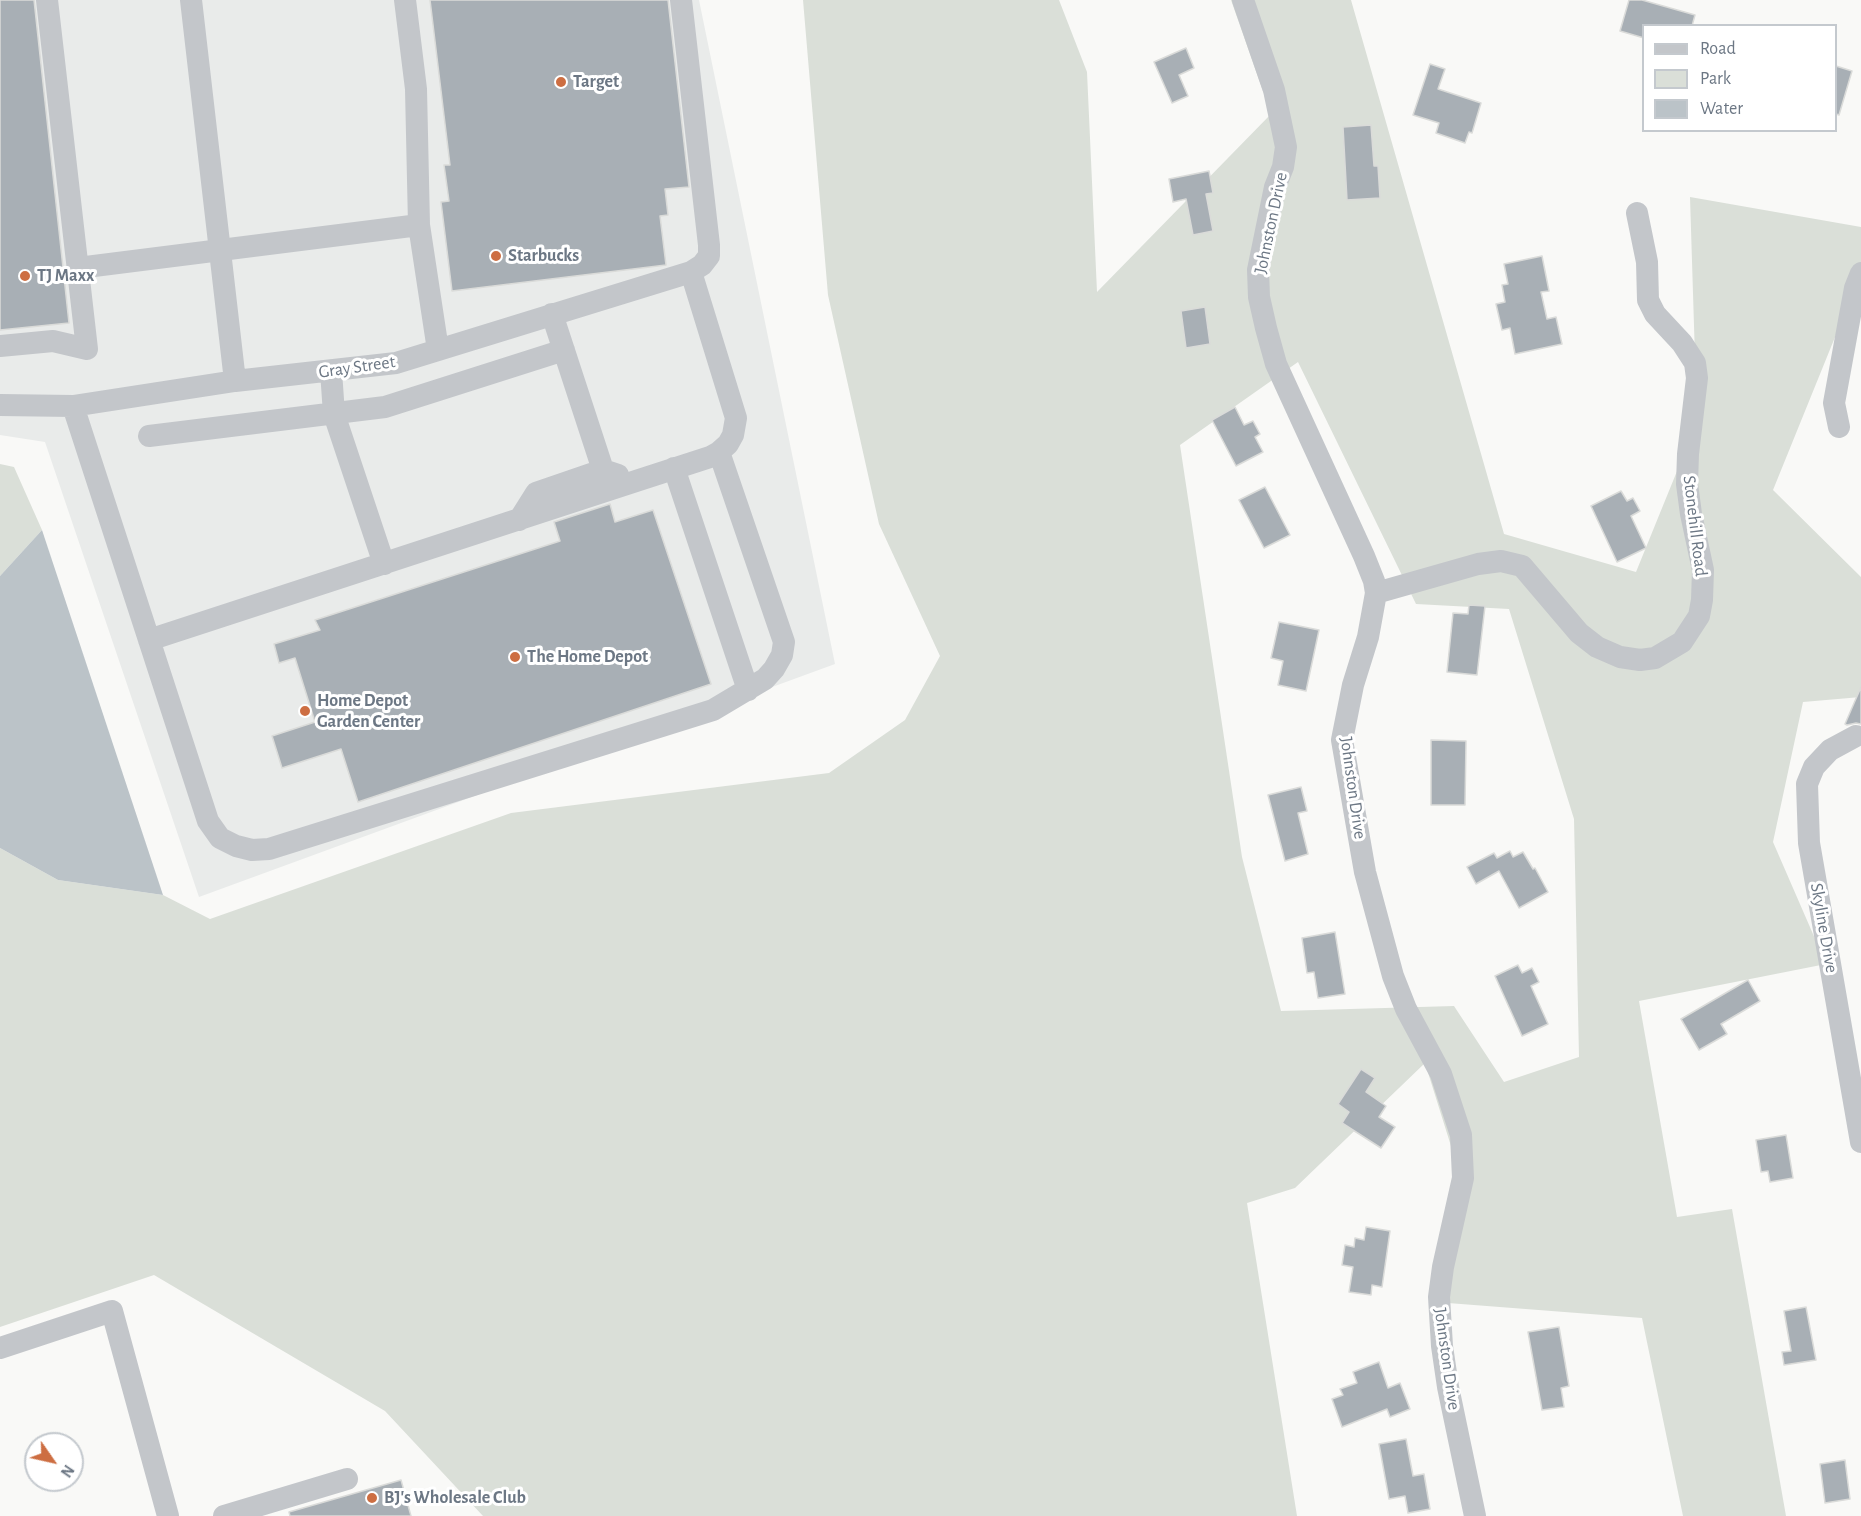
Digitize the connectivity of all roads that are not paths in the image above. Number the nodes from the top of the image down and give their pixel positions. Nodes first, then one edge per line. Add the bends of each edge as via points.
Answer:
1 (47, 0) edge
2 (191, 0) edge
3 (405, 0) edge
4 (681, 0) edge
5 (1243, 0) edge
6 (1637, 213) dead end
7 (419, 225) junction
8 (220, 249) junction
9 (78, 268) junction
10 (696, 268) junction
11 (1861, 273) edge
12 (552, 314) junction
13 (0, 346) edge
14 (438, 350) junction
15 (564, 350) junction
16 (331, 371) junction
17 (235, 381) junction
18 (0, 405) edge
19 (73, 406) junction
20 (334, 414) junction
21 (1839, 427) dead end
22 (149, 436) dead end
23 (719, 452) junction
24 (674, 468) junction
25 (603, 470) junction
26 (636, 482) junction
27 (519, 520) junction
28 (384, 564) junction
29 (1376, 593) junction
30 (149, 640) junction
31 (748, 690) junction
32 (1856, 736) dead end
33 (1861, 1142) edge
34 (0, 1348) edge
35 (346, 1479) dead end
36 (168, 1516) edge
37 (224, 1516) edge
38 (1475, 1516) edge

1 - 9 street
2 - 8 street
3 - 7 street via 416,89
4 - 10 street via 709,245 709,256
5 - 29 street, Johnston Drive via 1274,90 1286,147 1258,270 1259,297 1276,364 1364,556
6 - 29 street, Stonehill Road via 1647,262 1648,300 1695,363 1697,378 1687,484 1702,570 1702,600 1699,616 1682,642 1655,658 1620,657 1579,633 1522,566 1501,561
7 - 8 street
7 - 14 street
8 - 9 street
8 - 17 street
9 - 13 street via 87,349 52,341
10 - 12 street, Gray Street
10 - 23 street via 736,418 733,435
11 - 21 street via 1834,403
12 - 14 street, Gray Street
12 - 15 street
14 - 16 street, Gray Street via 396,363
15 - 20 street via 386,407
15 - 25 street
16 - 17 street, Gray Street
16 - 20 street
17 - 19 street, Gray Street
18 - 19 street, Gray Street
19 - 30 street
20 - 22 street
20 - 28 street
23 - 24 street
23 - 31 street via 784,642 774,669
24 - 26 street
24 - 31 street
25 - 26 street
25 - 27 street via 536,494
26 - 27 street
27 - 28 street
28 - 30 street
29 - 38 street, Johnston Drive via 1342,740 1365,872 1392,976 1441,1074 1461,1135 1463,1178 1439,1297 1448,1387
30 - 31 street via 208,821 220,838 252,850 269,849 713,710
32 - 33 street, Skyline Drive via 1830,750 1814,767 1807,784 1809,843
34 - 36 street via 112,1311
35 - 37 street

